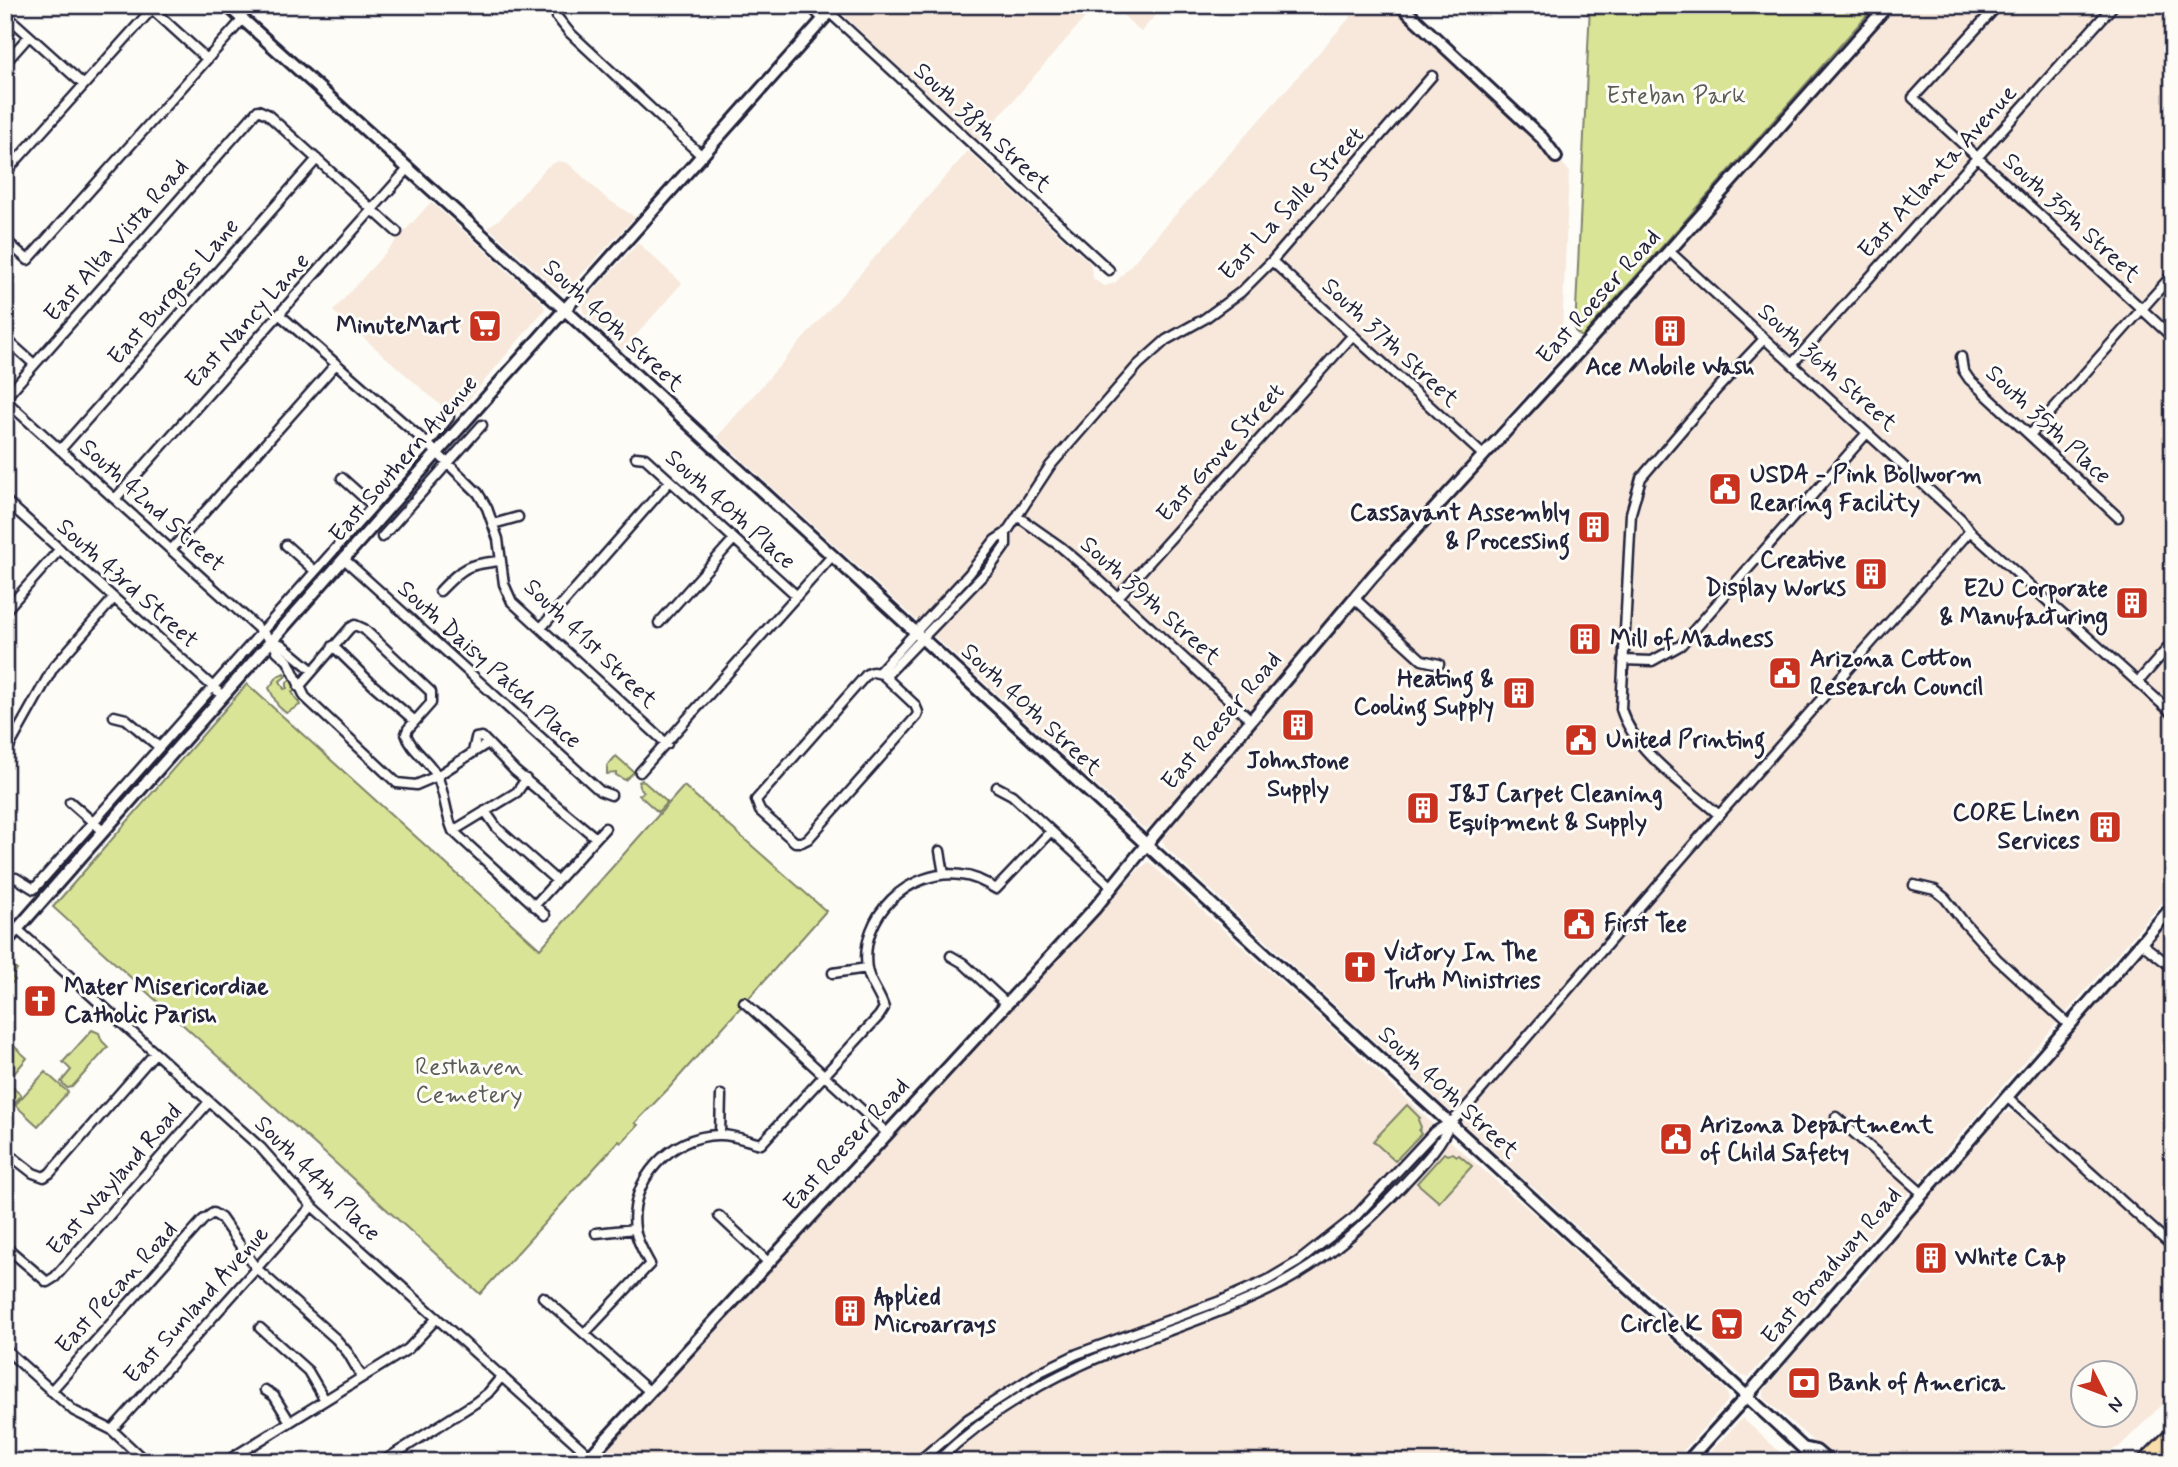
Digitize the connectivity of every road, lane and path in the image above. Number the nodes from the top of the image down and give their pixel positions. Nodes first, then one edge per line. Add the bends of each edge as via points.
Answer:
1 (227, 5) edge
2 (809, 5) edge
3 (1400, 5) edge
4 (1888, 5) edge
5 (1998, 5) edge
6 (2114, 5) edge
7 (830, 12) edge
8 (5, 14) edge
9 (557, 17) dead end
10 (243, 19) junction
11 (29, 36) junction
12 (207, 59) junction
13 (5, 63) edge
14 (1432, 76) dead end
15 (84, 85) junction
16 (702, 156) junction
17 (1556, 157) dead end
18 (1978, 157) junction
19 (317, 159) junction
20 (408, 169) junction
21 (5, 173) edge
22 (372, 210) junction
23 (397, 232) dead end
24 (5, 240) edge
25 (1669, 251) junction
26 (1272, 261) junction
27 (1109, 270) dead end
28 (2173, 274) edge
29 (2141, 309) junction
30 (565, 310) junction
31 (280, 315) junction
32 (1353, 335) junction
33 (5, 338) edge
34 (2173, 338) edge
35 (1764, 339) junction
36 (1961, 357) dead end
37 (34, 364) junction
38 (336, 364) junction
39 (1792, 364) junction
40 (5, 399) edge
41 (449, 417) dead end
42 (482, 425) dead end
43 (1867, 433) junction
44 (2030, 435) junction
45 (428, 444) junction
46 (60, 450) junction
47 (438, 453) junction
48 (1482, 454) junction
49 (636, 457) dead end
50 (448, 463) junction
51 (342, 478) dead end
52 (670, 481) junction
53 (115, 499) junction
54 (6, 502) edge
55 (373, 506) junction
56 (1017, 516) junction
57 (518, 517) dead end
58 (2118, 517) dead end
59 (493, 524) junction
60 (1970, 531) junction
61 (383, 537) dead end
62 (734, 539) junction
63 (286, 545) dead end
64 (60, 549) junction
65 (172, 550) junction
66 (833, 555) junction
67 (344, 559) junction
68 (501, 561) junction
69 (316, 571) junction
70 (440, 592) dead end
71 (797, 596) junction
72 (1118, 597) junction
73 (114, 598) junction
74 (1354, 598) junction
75 (5, 611) edge
76 (659, 623) dead end
77 (541, 628) junction
78 (262, 632) junction
79 (919, 636) junction
80 (272, 641) junction
81 (2173, 642) edge
82 (333, 646) junction
83 (1623, 660) junction
84 (288, 661) junction
85 (1439, 664) dead end
86 (309, 673) junction
87 (879, 673) junction
88 (2138, 682) junction
89 (212, 686) junction
90 (299, 687) junction
91 (223, 696) junction
92 (2173, 714) edge
93 (114, 716) dead end
94 (1251, 720) junction
95 (415, 721) junction
96 (488, 743) junction
97 (667, 744) junction
98 (159, 747) junction
99 (473, 752) junction
100 (5, 754) edge
101 (640, 772) dead end
102 (437, 776) junction
103 (527, 779) junction
104 (997, 787) dead end
105 (611, 795) dead end
106 (70, 802) dead end
107 (485, 811) junction
108 (1719, 815) junction
109 (93, 822) junction
110 (605, 828) dead end
111 (103, 831) junction
112 (453, 831) junction
113 (1051, 831) junction
114 (596, 838) junction
115 (1146, 844) junction
116 (940, 851) dead end
117 (944, 874) junction
118 (16, 878) dead end
119 (557, 881) junction
120 (1914, 885) dead end
121 (1112, 887) junction
122 (534, 906) junction
123 (2173, 906) edge
124 (545, 915) dead end
125 (17, 929) junction
126 (5, 943) edge
127 (2140, 943) junction
128 (951, 956) dead end
129 (867, 968) junction
130 (2173, 968) edge
131 (833, 973) dead end
132 (744, 1002) dead end
133 (1007, 1004) junction
134 (2069, 1025) junction
135 (155, 1053) junction
136 (825, 1076) junction
137 (721, 1095) dead end
138 (2007, 1097) junction
139 (209, 1102) junction
140 (1836, 1117) dead end
141 (1450, 1123) junction
142 (887, 1133) junction
143 (720, 1134) junction
144 (5, 1151) edge
145 (1923, 1194) junction
146 (312, 1206) junction
147 (719, 1216) dead end
148 (635, 1229) junction
149 (596, 1233) dead end
150 (5, 1246) edge
151 (2173, 1247) edge
152 (768, 1262) junction
153 (256, 1268) junction
154 (543, 1297) dead end
155 (437, 1318) junction
156 (260, 1328) dead end
157 (585, 1333) junction
158 (5, 1349) edge
159 (502, 1376) junction
160 (362, 1377) junction
161 (265, 1390) dead end
162 (51, 1391) junction
163 (649, 1391) junction
164 (1746, 1398) junction
165 (325, 1400) junction
166 (290, 1422) junction
167 (112, 1430) junction
168 (2173, 1434) edge
169 (1802, 1448) junction
170 (588, 1459) edge
171 (387, 1460) edge
172 (146, 1462) edge
173 (225, 1462) edge
174 (918, 1462) edge
175 (936, 1462) edge
176 (1687, 1462) edge
177 (1810, 1462) edge
178 (1829, 1462) edge
179 (2145, 1462) edge

1 - 10 main road, South 40th Street
2 - 7 street, South 38th Street
3 - 17 main road via 1542,138
4 - 25 main road, East Roeser Road
5 - 18 street, South 35th Street via 1913,98
6 - 18 street, East Atlanta Avenue
7 - 16 main road, East Southern Avenue
7 - 27 street, South 38th Street
8 - 11 street
9 - 16 street
10 - 12 street
10 - 20 main road, South 40th Street
11 - 13 street
11 - 15 street
12 - 15 street via 152,9
12 - 24 street via 28,260
14 - 26 street, East La Salle Street
15 - 21 street
16 - 30 main road, East Southern Avenue
18 - 29 street, South 35th Street
18 - 39 street, East Atlanta Avenue
19 - 22 street
19 - 37 street, East Alta Vista Road via 258,110
19 - 46 street, East Burgess Lane
20 - 22 street, East Nancy Lane
20 - 30 main road, South 40th Street
22 - 23 street
22 - 31 street, East Nancy Lane
25 - 35 street, South 36th Street
25 - 48 main road, East Roeser Road
26 - 32 street, South 37th Street
26 - 56 street, East La Salle Street via 1241,292 1138,365 1050,466
28 - 29 street
29 - 34 street, South 35th Street
29 - 44 street
30 - 47 main road, East Southern Avenue
30 - 66 main road, South 40th Street
31 - 38 street, South 41st Street
31 - 53 street, East Nancy Lane
32 - 48 street, South 37th Street
32 - 72 street, East Grove Street
33 - 37 street
35 - 39 street, South 36th Street
35 - 83 street via 1641,478 1631,513
36 - 44 street, South 35th Place via 1962,370 1969,379
37 - 40 street, East Alta Vista Road
38 - 45 street, South 41st Street
38 - 65 street
39 - 43 street, South 36th Street
40 - 46 street, South 42nd Street
41 - 45 street, East Southern Avenue
42 - 50 street, East Southern Avenue
43 - 60 street, South 36th Street
43 - 83 street via 1681,645 1652,661
44 - 58 street, South 35th Place
45 - 47 street, South 41st Street
45 - 55 street, East Southern Avenue
46 - 53 street, South 42nd Street
47 - 50 street, South 41st Street
47 - 67 main road, East Southern Avenue
48 - 74 main road, East Roeser Road
49 - 52 street, South 40th Place via 645,458
50 - 59 street, South 41st Street via 478,493
50 - 61 street, East Southern Avenue
51 - 55 street
52 - 62 street, South 40th Place
52 - 77 street
53 - 65 street, South 42nd Street
54 - 64 street, South 43rd Street
55 - 69 street, East Southern Avenue
56 - 72 street, South 39th Street
56 - 79 street, East La Salle Street via 1006,533 1006,545 989,569
57 - 59 street
59 - 68 street, South 41st Street
60 - 88 street, South 36th Street
60 - 108 street
62 - 71 street, South 40th Place
62 - 76 street
63 - 69 street
64 - 73 street, South 43rd Street
64 - 75 street
65 - 78 street, South 42nd Street
66 - 71 street
66 - 79 main road, South 40th Street
67 - 80 main road, East Southern Avenue
67 - 105 street, South Daisy Patch Place via 600,791
68 - 70 street via 467,566
68 - 77 street, South 41st Street via 508,596
69 - 78 street, East Southern Avenue
71 - 97 street
72 - 94 street, South 39th Street
73 - 89 street, South 43rd Street
73 - 100 street via 52,668
74 - 85 street via 1422,660
74 - 94 main road, East Roeser Road
77 - 97 street, South 41st Street
78 - 80 street, South 42nd Street
78 - 89 street, East Southern Avenue
79 - 87 street, East La Salle Street
79 - 115 main road, South 40th Street
80 - 84 street, South 42nd Street
80 - 86 street, South 42nd Street via 282,645
80 - 91 main road, East Southern Avenue
81 - 88 street
82 - 86 street
82 - 95 street
82 - 95 street via 355,625 364,629 429,690 432,699
83 - 108 street via 1621,709 1626,725 1651,756
84 - 86 street, South 42nd Street
84 - 90 street, South 42nd Street
86 - 90 street
87 - 87 street, East La Salle Street via 915,705 917,716 808,839 795,842 760,811 756,800 867,674
88 - 92 street, South 36th Street
89 - 91 street, South 43rd Street
89 - 98 street, East Southern Avenue
90 - 102 street, South 42nd Street via 307,700 397,783 416,785
91 - 111 main road, East Southern Avenue
93 - 98 street via 126,719
94 - 115 main road, East Roeser Road
95 - 102 street via 406,734
96 - 99 street
96 - 99 street via 476,738
96 - 103 street
97 - 101 street
98 - 109 street, East Southern Avenue
99 - 102 street
102 - 112 street
103 - 107 street via 517,792
103 - 114 street
104 - 113 street
106 - 109 street
107 - 112 street
107 - 119 street via 497,828
108 - 141 street
109 - 111 street
109 - 118 street, East Southern Avenue via 34,889
110 - 114 street
111 - 125 main road, East Southern Avenue
112 - 122 street
113 - 117 street via 996,889 978,878
113 - 121 street
114 - 119 street
115 - 121 main road, East Roeser Road
115 - 141 main road, South 40th Street
116 - 117 street
117 - 129 street via 922,879 896,894 876,918
119 - 122 street
120 - 134 street via 1935,890 1945,898 1997,959
121 - 133 main road, East Roeser Road
122 - 124 street
123 - 127 main road, East Broadway Road
125 - 126 main road, East Southern Avenue
125 - 135 street, South 44th Place
127 - 130 street
127 - 134 main road, East Broadway Road
128 - 133 street
129 - 131 street
129 - 136 street via 884,1008
132 - 136 street
133 - 142 main road, East Roeser Road
134 - 138 main road, East Broadway Road
135 - 139 street, South 44th Place
135 - 144 street via 44,1177
136 - 142 street
136 - 143 street via 761,1144
137 - 143 street
138 - 145 main road, East Broadway Road
138 - 151 street
139 - 146 street, South 44th Place via 261,1149
139 - 150 street, East Wayland Road via 47,1282
140 - 145 street
141 - 164 main road, South 40th Street
141 - 174 street via 1434,1132 1355,1217 1298,1262 1223,1300 1040,1372 968,1419
141 - 175 street via 1443,1141 1394,1195 1308,1268 1271,1290 1047,1382 987,1419
142 - 152 main road, East Roeser Road
143 - 148 street via 674,1147 653,1165 640,1188
145 - 164 main road, East Broadway Road
146 - 153 street, East Sunland Avenue
146 - 155 street, South 44th Place
147 - 152 street
148 - 149 street
148 - 157 street via 650,1264
152 - 163 main road, East Roeser Road
153 - 160 street via 336,1339
153 - 162 street, East Pecan Road via 213,1213
153 - 167 street, East Sunland Avenue
154 - 157 street
155 - 159 street, South 44th Place
155 - 160 street via 408,1349
156 - 165 street via 308,1371
157 - 163 street
158 - 162 street
159 - 170 street, South 44th Place
159 - 171 street via 475,1403
160 - 165 street
161 - 166 street
162 - 167 street via 74,1411
163 - 170 main road, East Roeser Road
164 - 169 main road, South 40th Street
164 - 176 main road, East Broadway Road
165 - 166 street
166 - 173 street
167 - 172 street
168 - 179 highway
169 - 177 main road, South 40th Street
169 - 178 main road, South 40th Street via 1816,1451

